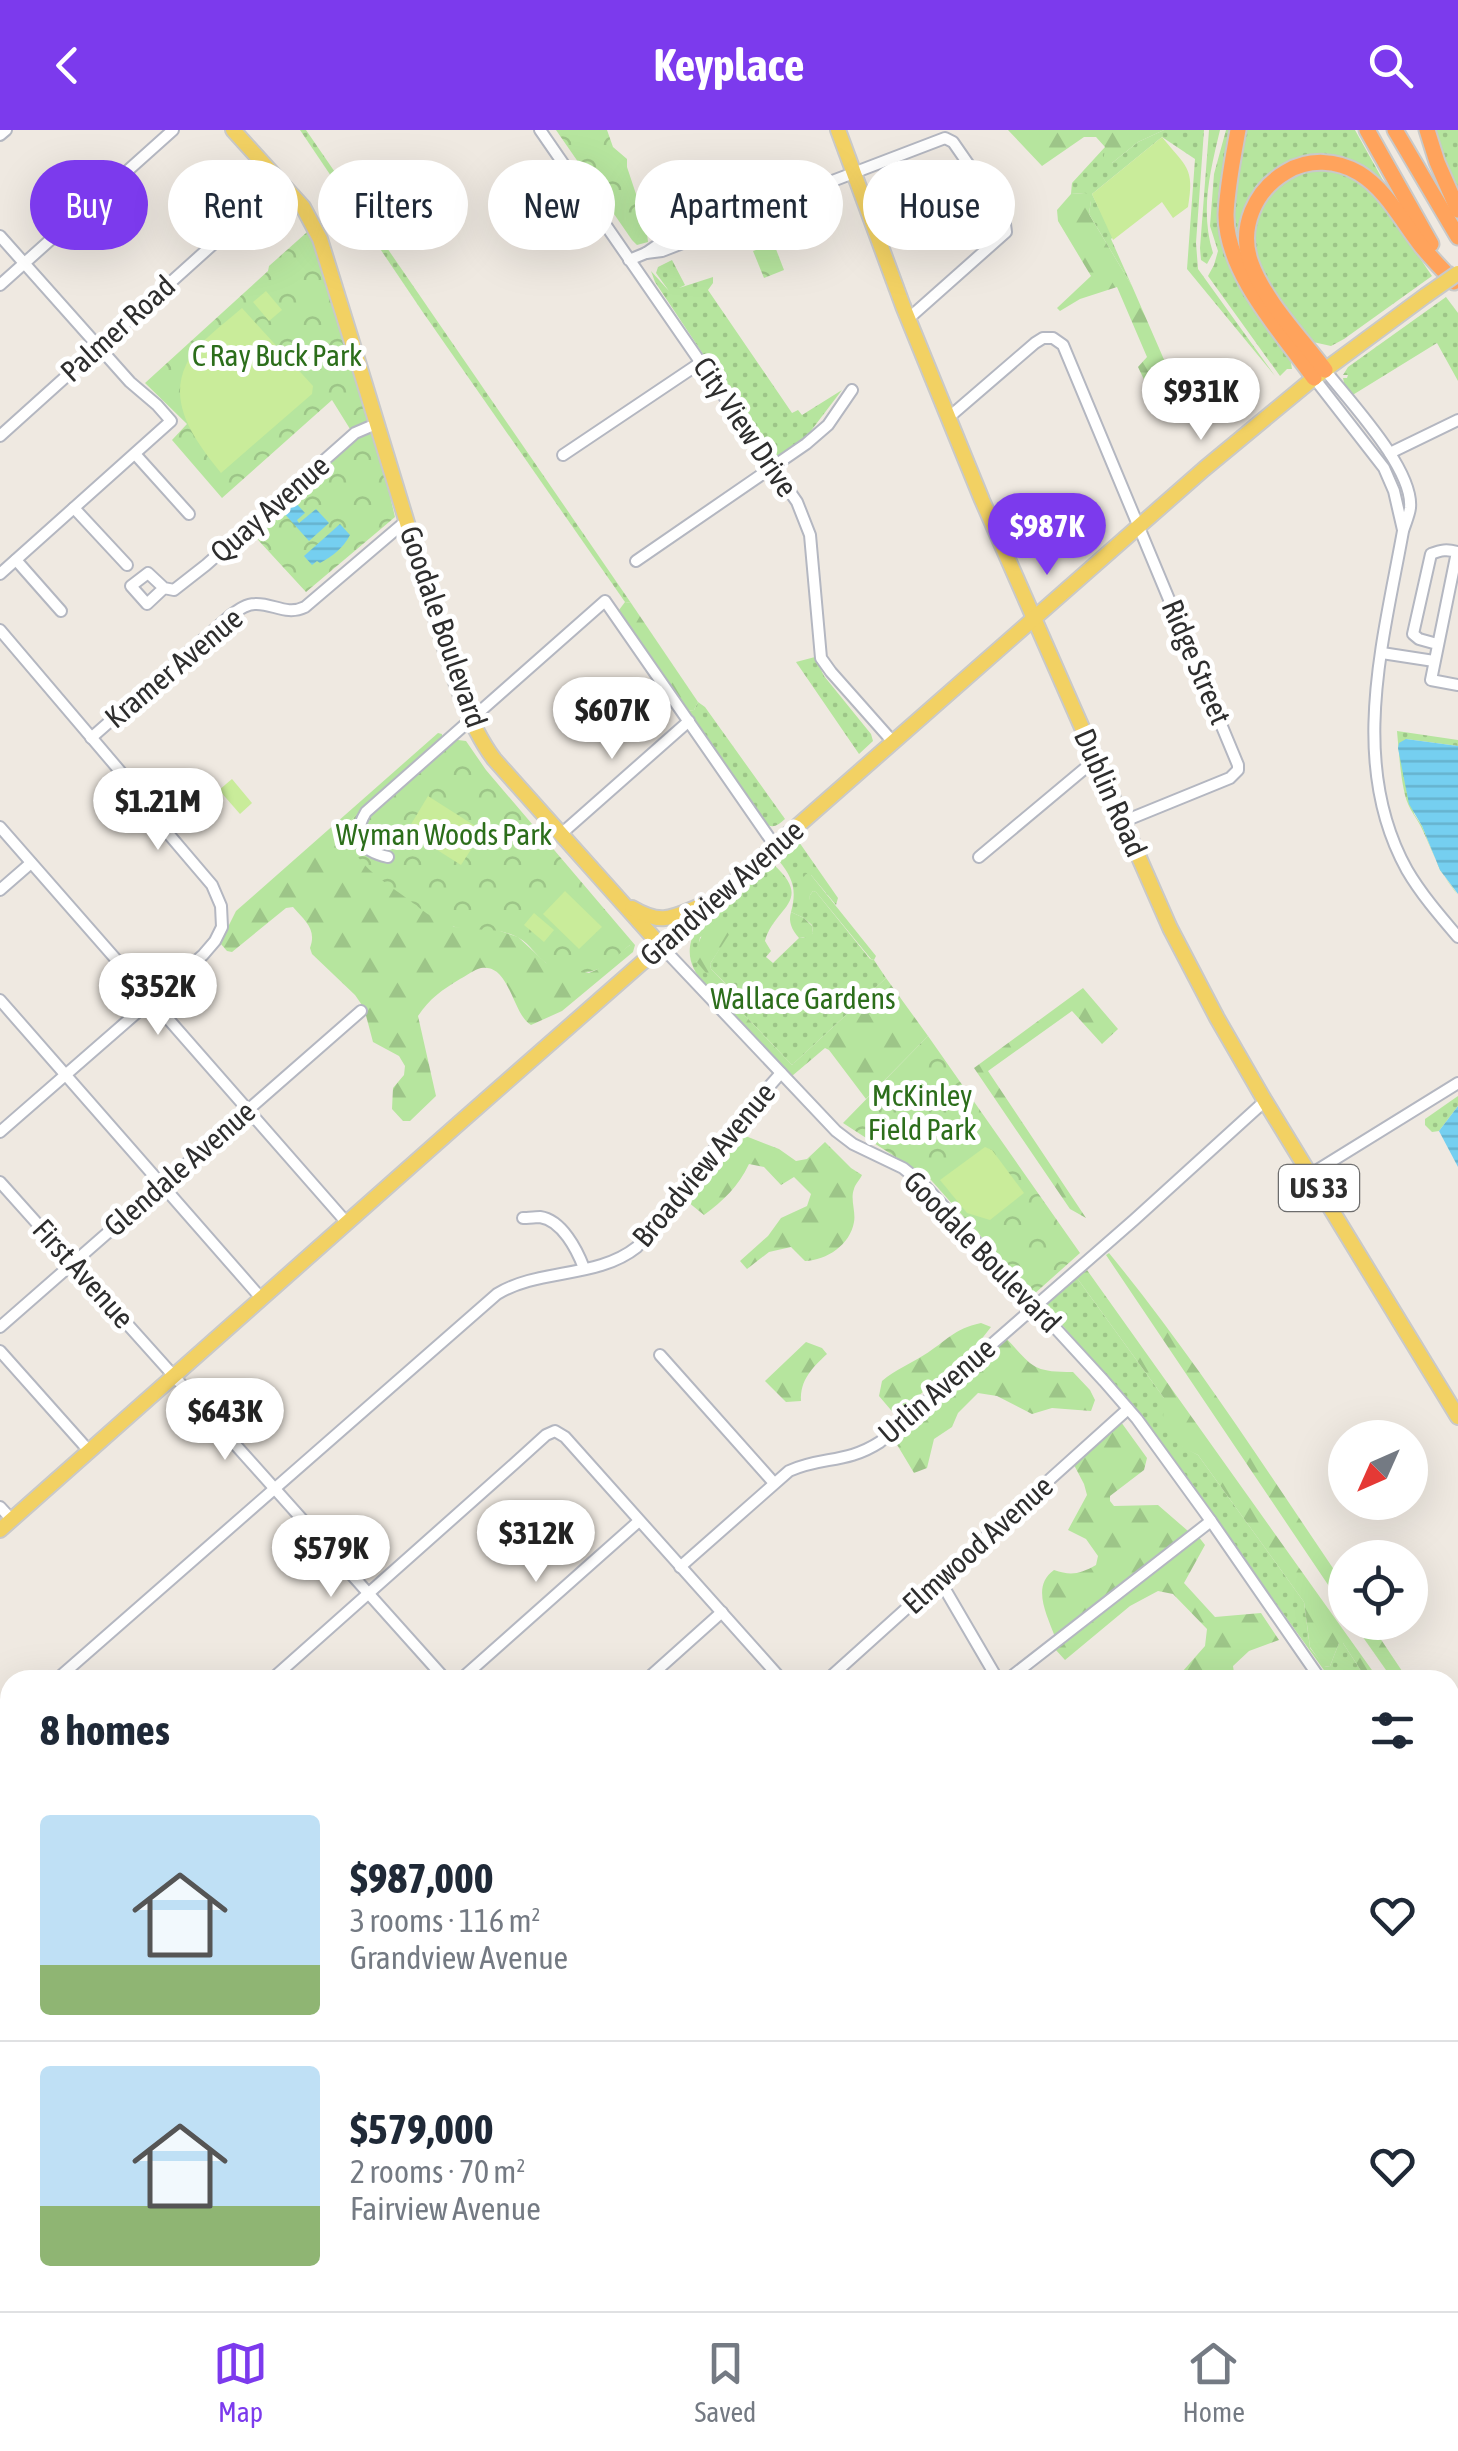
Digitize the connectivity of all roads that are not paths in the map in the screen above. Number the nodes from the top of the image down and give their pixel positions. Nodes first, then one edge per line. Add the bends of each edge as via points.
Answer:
1 (6, 130) edge
2 (173, 130) edge
3 (233, 130) edge
4 (540, 130) edge
5 (838, 130) edge
6 (1238, 130) edge
7 (1368, 130) edge
8 (1395, 130) edge
9 (1427, 130) edge
10 (0, 135) edge
11 (260, 160) edge
12 (854, 173) junction
13 (298, 202) edge
14 (1458, 210) edge
15 (0, 236) edge
16 (1458, 237) edge
17 (206, 250) edge
18 (629, 260) junction
19 (24, 263) junction
20 (1457, 281) edge
21 (0, 285) edge
22 (908, 320) junction
23 (99, 346) junction
24 (700, 363) junction
25 (1320, 374) junction
26 (852, 390) dead end
27 (948, 418) junction
28 (1458, 420) edge
29 (376, 424) junction
30 (0, 436) edge
31 (1390, 453) junction
32 (135, 454) junction
33 (562, 455) dead end
34 (772, 468) junction
35 (74, 508) junction
36 (189, 514) dead end
37 (406, 521) junction
38 (1140, 526) junction
39 (1403, 531) junction
40 (16, 560) junction
41 (636, 561) dead end
42 (127, 565) dead end
43 (0, 574) edge
44 (164, 588) dead end
45 (61, 611) dead end
46 (1033, 619) junction
47 (0, 630) edge
48 (1437, 644) junction
49 (1382, 652) junction
50 (1434, 661) junction
51 (1458, 685) edge
52 (471, 720) junction
53 (689, 721) junction
54 (91, 738) junction
55 (893, 742) junction
56 (1095, 760) junction
57 (1122, 822) junction
58 (0, 827) edge
59 (561, 834) junction
60 (775, 846) junction
61 (388, 857) dead end
62 (978, 857) dead end
63 (31, 863) junction
64 (0, 890) edge
65 (614, 894) junction
66 (710, 902) junction
67 (1458, 938) edge
68 (662, 946) junction
69 (0, 1000) edge
70 (151, 1000) junction
71 (361, 1011) dead end
72 (782, 1074) junction
73 (65, 1075) junction
74 (1458, 1083) edge
75 (1265, 1101) junction
76 (248, 1110) junction
77 (0, 1132) edge
78 (1310, 1174) junction
79 (0, 1182) edge
80 (162, 1185) junction
81 (523, 1218) dead end
82 (347, 1222) junction
83 (73, 1263) junction
84 (584, 1268) junction
85 (261, 1298) junction
86 (1035, 1305) junction
87 (0, 1327) edge
88 (0, 1351) edge
89 (660, 1355) dead end
90 (174, 1376) junction
91 (1128, 1409) junction
92 (1458, 1418) edge
93 (90, 1452) junction
94 (774, 1483) junction
95 (274, 1488) junction
96 (0, 1507) edge
97 (639, 1521) junction
98 (1211, 1521) junction
99 (6, 1525) edge
100 (680, 1567) junction
101 (940, 1579) junction
102 (368, 1594) junction
103 (722, 1612) junction
104 (67, 1670) edge
105 (282, 1670) edge
106 (437, 1670) edge
107 (471, 1670) edge
108 (657, 1670) edge
109 (773, 1670) edge
110 (838, 1670) edge
111 (992, 1670) edge
112 (1020, 1670) edge
113 (1314, 1670) edge

1 - 10 street
2 - 19 street
3 - 11 main road, Goodale Boulevard
4 - 18 street, City View Drive
5 - 12 main road, Dublin Road / US 33
6 - 25 highway via 1226,218 1237,266
7 - 20 highway
8 - 16 highway
9 - 14 highway
12 - 18 street
12 - 22 main road, Dublin Road / US 33
12 - 22 street via 948,138 1004,216 1006,232
13 - 29 main road, Goodale Boulevard via 320,239
15 - 19 street
17 - 23 street, Palmer Road
18 - 24 street, City View Drive
19 - 21 street
19 - 23 street
20 - 25 main road, Grandview Avenue, bridge via 1424,296
20 - 25 highway via 1378,188 1356,172 1318,162 1280,175 1250,216 1248,254
22 - 27 main road, Dublin Road / US 33
23 - 30 street, Palmer Road
23 - 32 street via 171,421
24 - 33 street
24 - 34 street, City View Drive
25 - 31 street
25 - 38 main road, Grandview Avenue
25 - 39 street via 1384,468
26 - 34 street via 818,434
27 - 38 street, Ridge Street via 1034,344 1053,338 1072,363
27 - 46 main road, Dublin Road / US 33
28 - 31 street
29 - 37 main road, Goodale Boulevard
29 - 44 street, Quay Avenue via 355,433 196,573 174,590
31 - 39 street via 1407,486 1410,509
32 - 35 street
32 - 36 street
34 - 41 street
34 - 55 street, City View Drive via 810,535 822,658
35 - 40 street
35 - 42 street
37 - 52 main road, Goodale Boulevard
37 - 54 street, Kramer Avenue via 299,610 255,604 231,615
38 - 46 main road, Grandview Avenue
38 - 57 street, Ridge Street via 1238,770
39 - 49 street
40 - 43 street
40 - 45 street
46 - 55 main road, Grandview Avenue
46 - 56 main road, Dublin Road / US 33
47 - 54 street
48 - 48 street via 1457,552 1450,550 1431,554 1414,634
48 - 50 street
49 - 50 street
49 - 67 street via 1373,745 1386,820 1412,877
50 - 51 street via 1431,680
52 - 53 street via 605,600
52 - 59 main road, Goodale Boulevard via 494,759
52 - 61 street via 360,821 364,847
53 - 59 street
53 - 60 street
54 - 70 street via 212,884 221,906 222,927 212,946
55 - 60 main road, Grandview Avenue
56 - 57 main road, Dublin Road / US 33
56 - 62 street
57 - 75 main road, Dublin Road / US 33 via 1170,928
58 - 63 street
59 - 65 main road, Goodale Boulevard
60 - 66 main road, Grandview Avenue
63 - 64 street
63 - 70 street
65 - 66 main road via 655,919
65 - 68 main road, Goodale Boulevard
66 - 68 main road, Grandview Avenue
68 - 72 street, Goodale Boulevard
68 - 82 main road, Grandview Avenue
69 - 73 street
70 - 73 street
70 - 76 street
71 - 76 street, Glendale Avenue
72 - 84 street, Broadview Avenue via 636,1247
72 - 86 street, Goodale Boulevard via 844,1138 924,1184
73 - 77 street
73 - 80 street
74 - 78 street
75 - 78 main road, Dublin Road / US 33
75 - 86 street, Urlin Avenue
76 - 80 street, Glendale Avenue
76 - 82 street
78 - 92 main road, Dublin Road / US 33
79 - 83 street, First Avenue
80 - 83 street, Glendale Avenue
80 - 85 street
81 - 84 street via 551,1221
82 - 85 main road, Grandview Avenue
83 - 87 street, Glendale Avenue
83 - 90 street, First Avenue
84 - 95 street, Broadview Avenue via 497,1294
85 - 90 main road, Grandview Avenue
86 - 91 street, Goodale Boulevard
86 - 94 street, Urlin Avenue via 880,1442 856,1456 800,1466
88 - 93 street
89 - 94 street
90 - 93 main road, Grandview Avenue
90 - 95 street, First Avenue
91 - 98 street, Goodale Boulevard
91 - 101 street, Elmwood Avenue
93 - 99 main road, Grandview Avenue
94 - 100 street, Urlin Avenue
95 - 102 street, First Avenue
95 - 104 street, Broadview Avenue
96 - 99 street
97 - 100 street
97 - 102 street via 565,1437 550,1432
97 - 107 street
98 - 112 street
98 - 113 street, Goodale Boulevard
100 - 103 street
101 - 110 street, Elmwood Avenue
101 - 111 street
102 - 105 street
102 - 106 street, First Avenue
103 - 108 street
103 - 109 street

